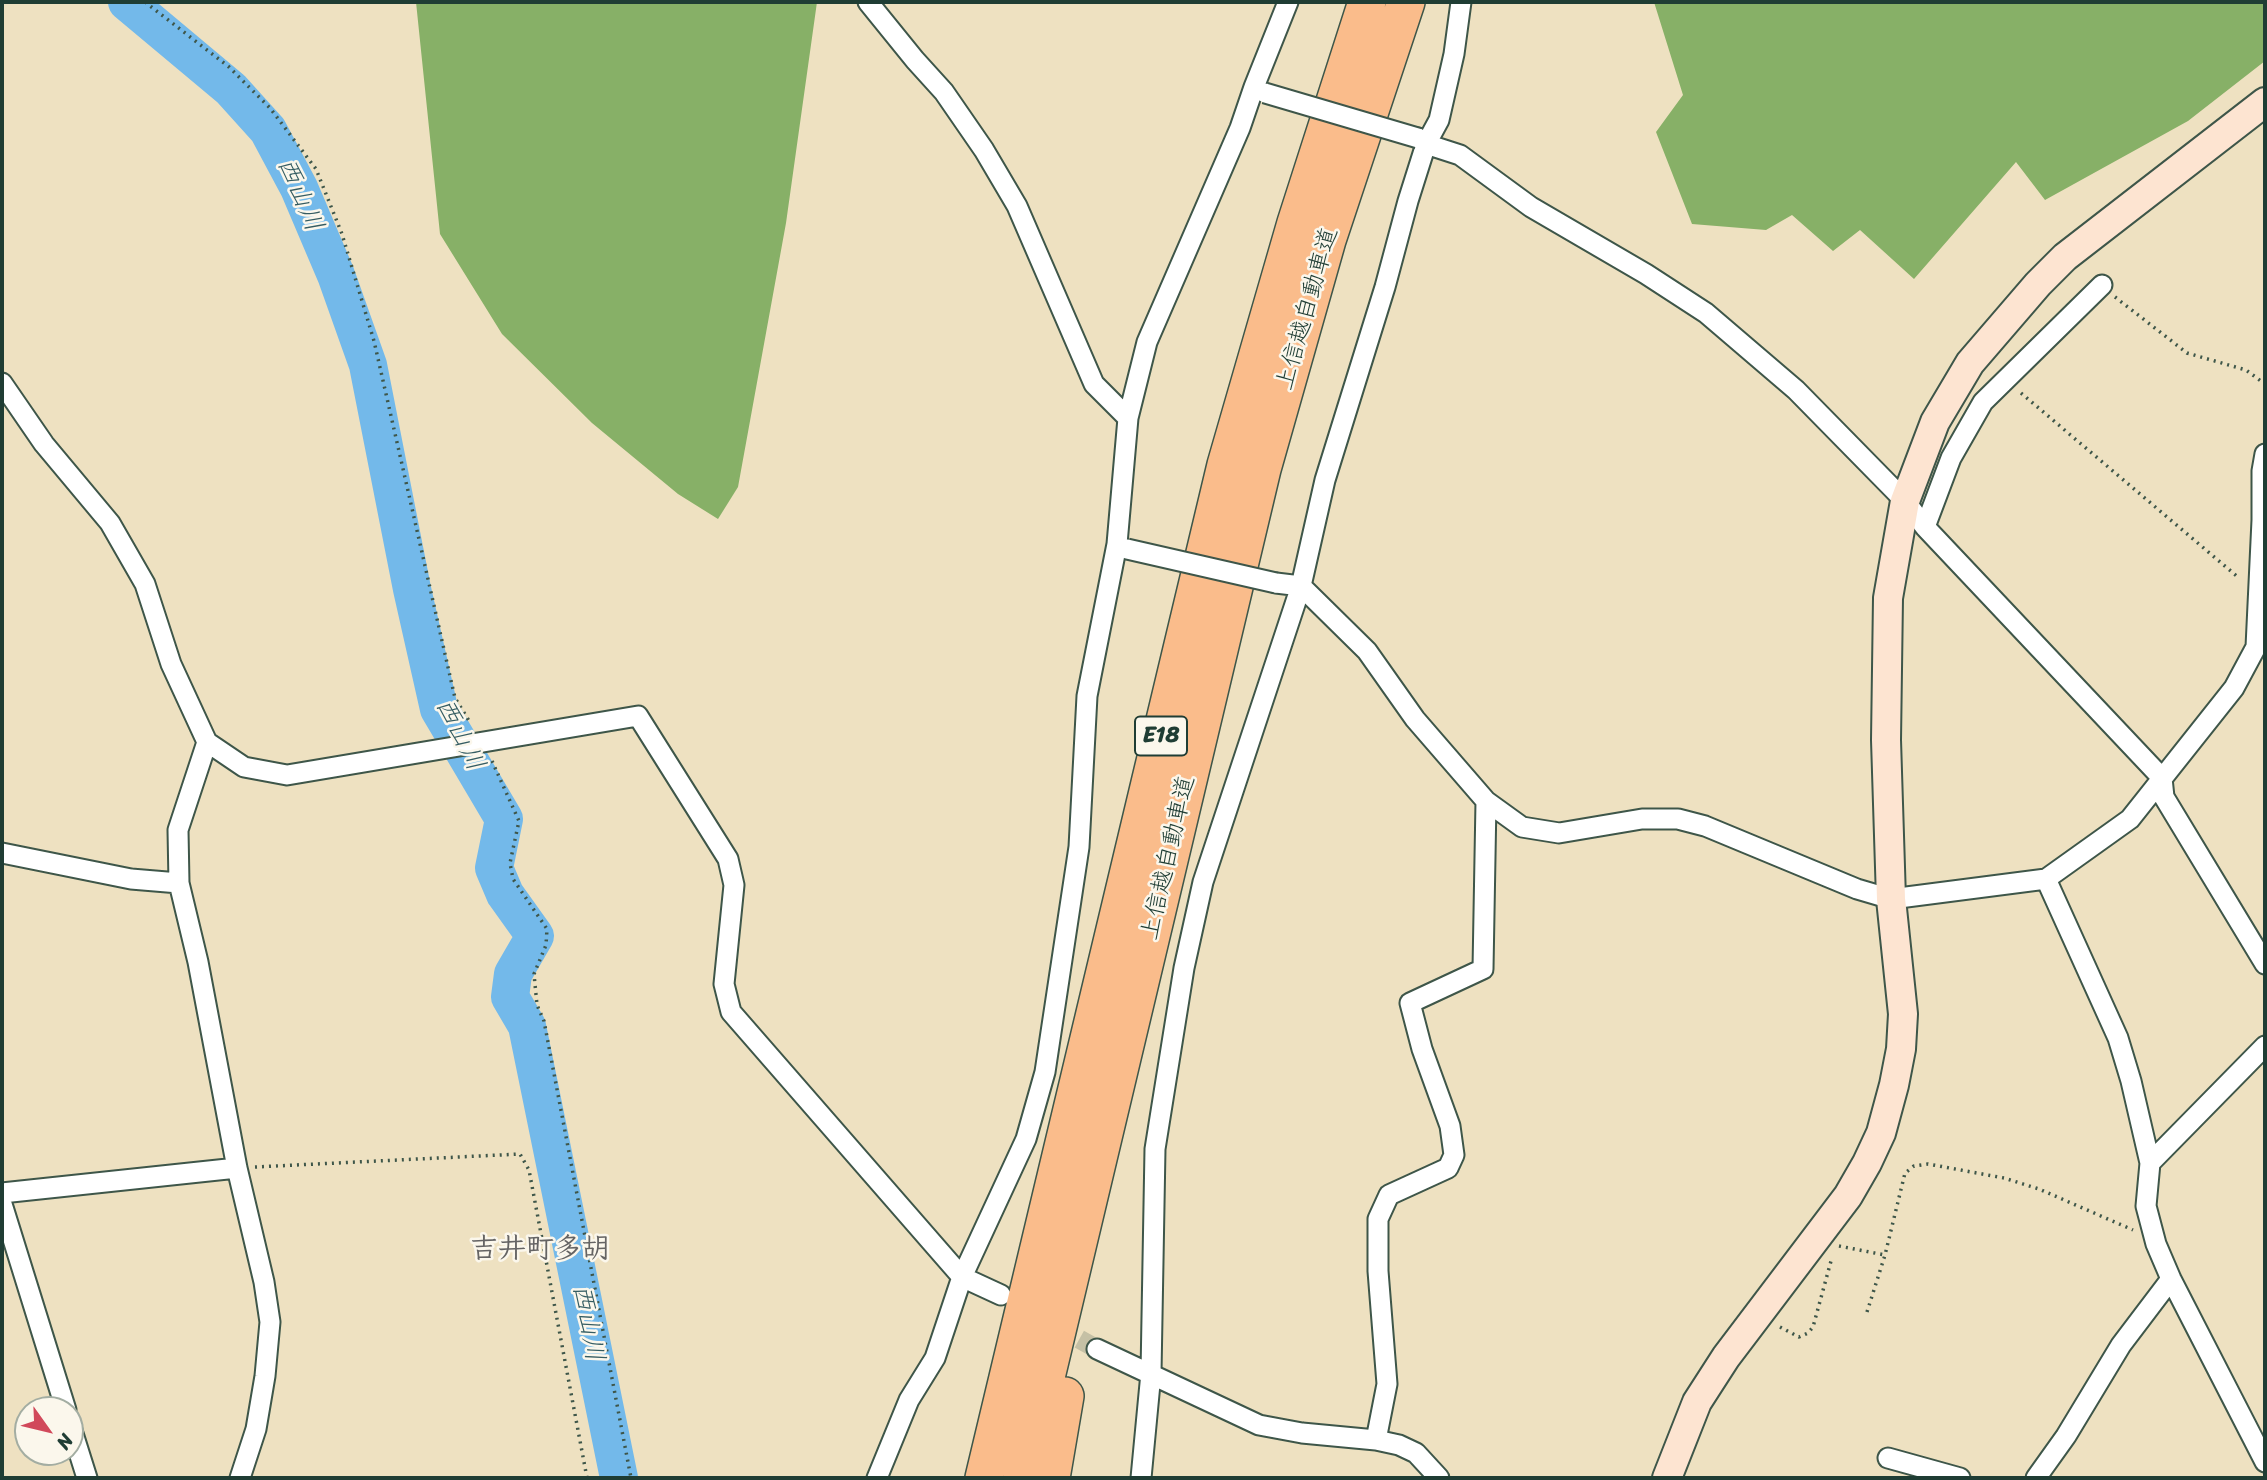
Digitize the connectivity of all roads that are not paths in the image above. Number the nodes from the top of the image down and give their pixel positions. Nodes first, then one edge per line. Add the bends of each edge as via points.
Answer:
1 (868, 2) edge
2 (1288, 2) edge
3 (1367, 2) edge
4 (1406, 2) edge
5 (1461, 2) edge
6 (1259, 90) junction
7 (2265, 102) edge
8 (1422, 141) junction
9 (2102, 285) road end
10 (2, 383) edge
11 (1128, 418) junction
12 (2265, 454) edge
13 (1905, 501) junction
14 (1925, 527) junction
15 (1122, 546) junction
16 (1301, 586) junction
17 (207, 742) junction
18 (2162, 778) junction
19 (1486, 801) junction
20 (2, 853) edge
21 (2046, 880) junction
22 (179, 883) junction
23 (1891, 899) junction
24 (2265, 964) edge
25 (1129, 1033) junction
26 (2265, 1046) edge
27 (2150, 1163) junction
28 (237, 1168) junction
29 (2, 1193) edge
30 (2, 1204) edge
31 (1046, 1217) junction
32 (962, 1277) junction
33 (2171, 1279) junction
34 (1001, 1295) dead end
35 (1097, 1349) tunnel mouth
36 (1151, 1373) junction
37 (62, 1396) edge
38 (1376, 1440) junction
39 (1888, 1458) dead end
40 (2265, 1462) edge
41 (240, 1478) edge
42 (877, 1478) edge
43 (970, 1478) edge
44 (984, 1478) edge
45 (1022, 1478) edge
46 (1051, 1478) edge
47 (1141, 1478) edge
48 (1439, 1478) edge
49 (1667, 1478) edge
50 (1960, 1478) edge
51 (2036, 1478) edge

1 - 11 street via 944,92 984,150 1017,206 1094,384
2 - 6 street
3 - 31 highway, 上信越自動車道 / E18 via 1292,236 1226,465
4 - 25 highway, 上信越自動車道 / E18 via 1327,240 1262,469
5 - 8 street via 1439,120
6 - 8 street, bridge
6 - 11 street via 1147,342
7 - 13 street via 2065,257 2038,284 1970,363 1935,422
8 - 13 street via 1460,155 1531,207 1706,313 1796,390
8 - 16 street via 1385,287 1325,480
9 - 14 street via 1983,402 1951,458
10 - 17 street via 44,444 110,523 145,584 171,664
11 - 15 street
12 - 18 street via 2256,647 2234,688
13 - 14 street
13 - 23 street via 1888,598
14 - 18 street
15 - 16 street, bridge
15 - 32 street via 1087,696 1079,847 1045,1072 1026,1139
16 - 19 street via 1367,651 1415,719
16 - 36 street via 1203,881 1184,968 1155,1149
17 - 22 street via 178,830
17 - 32 street via 244,767 287,775 638,716 728,859 734,885 724,984 731,1012
18 - 21 street via 2130,819
18 - 24 street via 2164,797
19 - 23 street via 1522,827 1559,833 1642,819 1678,819
19 - 38 street via 1483,969 1410,1003 1450,1126 1454,1155 1448,1168 1389,1195 1378,1219 1387,1384
20 - 22 street
21 - 23 street
21 - 27 street via 2118,1038
22 - 28 street
23 - 49 street via 1903,1014 1894,1085 1881,1133 1826,1243 1758,1316 1697,1402
25 - 45 highway, 上信越自動車道 / E18
25 - 46 highway
26 - 27 street
27 - 33 street via 2146,1206 2155,1244
28 - 29 street
28 - 41 street via 270,1322 256,1429
30 - 37 street
31 - 43 highway via 1009,1331
31 - 44 highway, 上信越自動車道 / E18
32 - 34 street
32 - 42 street via 935,1357 909,1400
33 - 40 street
33 - 51 street via 2127,1336
35 - 36 street
36 - 38 street via 1259,1425
36 - 47 street
38 - 48 street via 1416,1453
39 - 50 street

